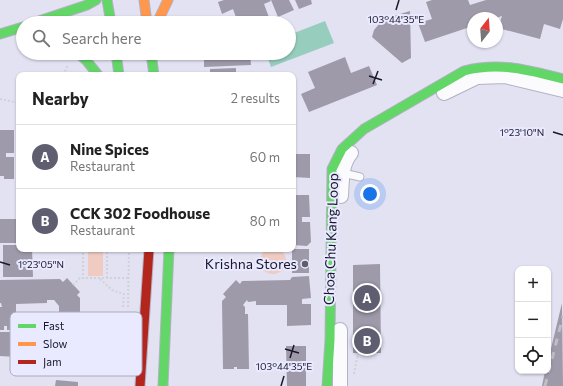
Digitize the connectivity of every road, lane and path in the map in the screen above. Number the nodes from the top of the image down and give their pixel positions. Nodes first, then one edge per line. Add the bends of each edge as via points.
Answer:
1 (96, 0) edge
2 (107, 0) edge
3 (144, 0) edge
4 (168, 0) edge
5 (55, 16) edge
6 (110, 16) edge
7 (146, 16) edge
8 (160, 16) edge
9 (16, 29) edge
10 (0, 34) edge
11 (86, 60) edge
12 (117, 60) edge
13 (152, 60) edge
14 (512, 67) junction
15 (66, 68) dead end
16 (64, 72) edge
17 (96, 72) edge
18 (119, 72) edge
19 (154, 72) edge
20 (563, 79) edge
21 (535, 84) junction
22 (438, 85) junction
23 (453, 89) junction
24 (563, 90) edge
25 (0, 99) edge
26 (16, 102) edge
27 (343, 168) junction
28 (360, 177) dead end
29 (331, 186) junction
30 (83, 252) edge
31 (107, 252) edge
32 (129, 252) edge
33 (149, 252) edge
34 (169, 252) edge
35 (84, 278) junction
36 (99, 278) junction
37 (107, 278) junction
38 (128, 278) junction
39 (73, 285) dead end
40 (123, 307) dead end
41 (128, 307) dead end
42 (358, 353) dead end
43 (142, 356) edge
44 (354, 375) dead end
45 (141, 376) edge
46 (140, 386) edge
47 (163, 386) edge
48 (327, 386) edge
49 (340, 386) edge

1 - 5 main road
2 - 6 main road
3 - 7 main road
4 - 8 main road
9 - 10 main road
11 - 17 main road
12 - 18 main road
13 - 19 main road
14 - 20 main road, Choa Chu Kang Loop
14 - 21 street via 532,78
14 - 22 main road, Choa Chu Kang Loop via 478,66
15 - 16 path
21 - 23 street, Choa Chu Kang Loop via 505,76 478,77
21 - 24 street, Choa Chu Kang Loop
22 - 23 street via 443,89
22 - 29 main road, Choa Chu Kang Loop via 364,129 351,140 342,149 332,169
23 - 27 street, Choa Chu Kang Loop via 367,139 348,156
25 - 26 path
27 - 28 lane via 347,174
27 - 29 street
27 - 49 street, Choa Chu Kang Loop
29 - 48 main road, Choa Chu Kang Loop via 330,340
30 - 35 path
31 - 37 path
32 - 38 path
33 - 43 main road
34 - 47 main road
35 - 36 path
35 - 39 path via 80,278
36 - 37 path
36 - 40 path via 112,290 124,294
37 - 38 path
38 - 41 path
42 - 44 path
45 - 46 main road

